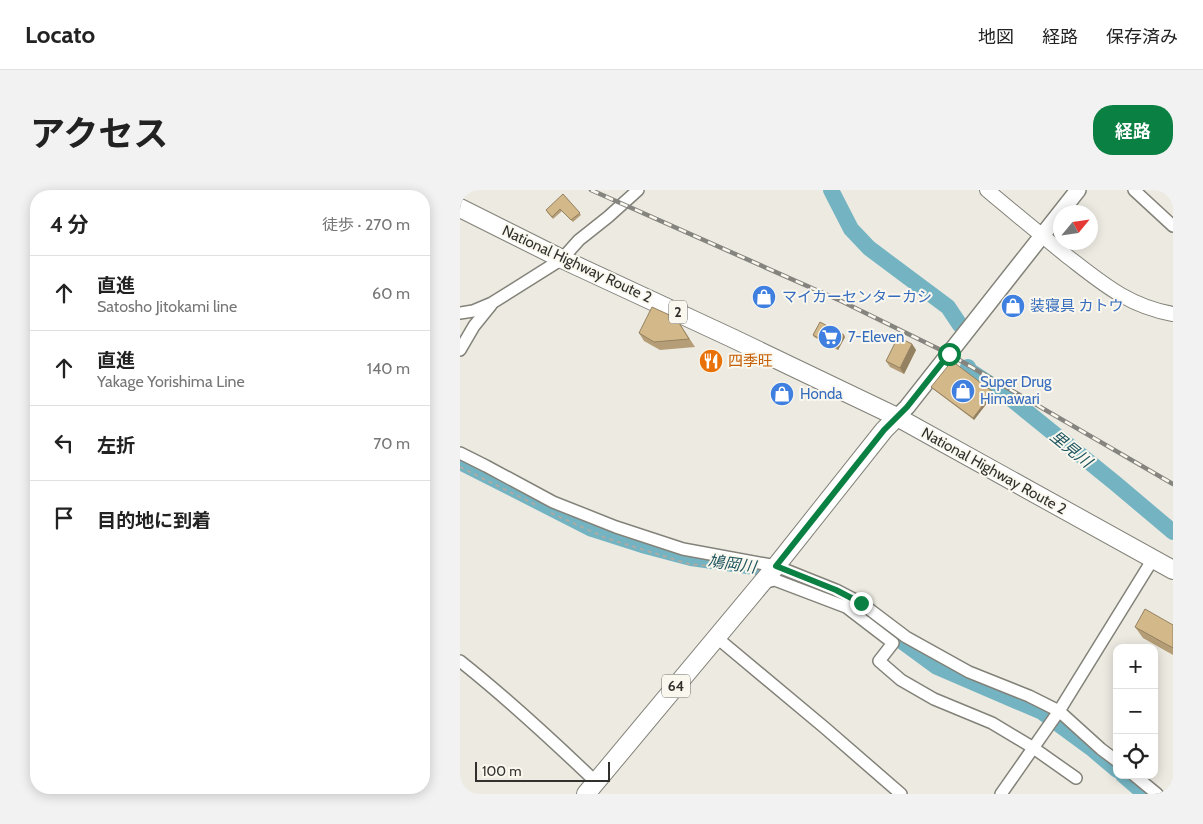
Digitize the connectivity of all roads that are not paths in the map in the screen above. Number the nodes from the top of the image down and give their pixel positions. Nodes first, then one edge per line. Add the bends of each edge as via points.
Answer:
1 (638, 190) edge
2 (986, 190) edge
3 (1078, 190) edge
4 (1134, 190) edge
5 (460, 208) edge
6 (1173, 226) edge
7 (1041, 236) junction
8 (562, 259) junction
9 (492, 303) junction
10 (460, 313) edge
11 (1173, 314) edge
12 (460, 350) edge
13 (897, 417) junction
14 (460, 453) edge
15 (1153, 559) junction
16 (1173, 570) edge
17 (768, 576) junction
18 (716, 637) junction
19 (460, 661) edge
20 (1059, 711) junction
21 (1032, 747) junction
22 (1113, 758) edge
23 (1076, 778) dead end
24 (1139, 779) edge
25 (591, 788) edge
26 (900, 794) edge
27 (1001, 794) edge
28 (1157, 794) edge

1 - 8 street via 579,240
2 - 7 street
3 - 7 main road
4 - 6 street
5 - 8 main road, National Highway Route 2 / 2
7 - 11 street via 1127,299 1149,309
7 - 13 main road
8 - 9 street
8 - 13 main road, National Highway Route 2 / 2
9 - 10 street
9 - 12 street
13 - 15 main road, National Highway Route 2 / 2
13 - 17 main road, 64
14 - 17 street via 553,502 616,528
15 - 16 main road, National Highway Route 2 / 2
15 - 20 street
17 - 18 main road, 64
17 - 20 street via 836,590 861,603 906,638 969,672
17 - 21 street via 846,607 893,643 879,661 901,680
18 - 25 main road, 64
18 - 26 street
19 - 25 street via 547,734
20 - 21 street
20 - 22 street
21 - 23 street
21 - 27 street
24 - 28 street

